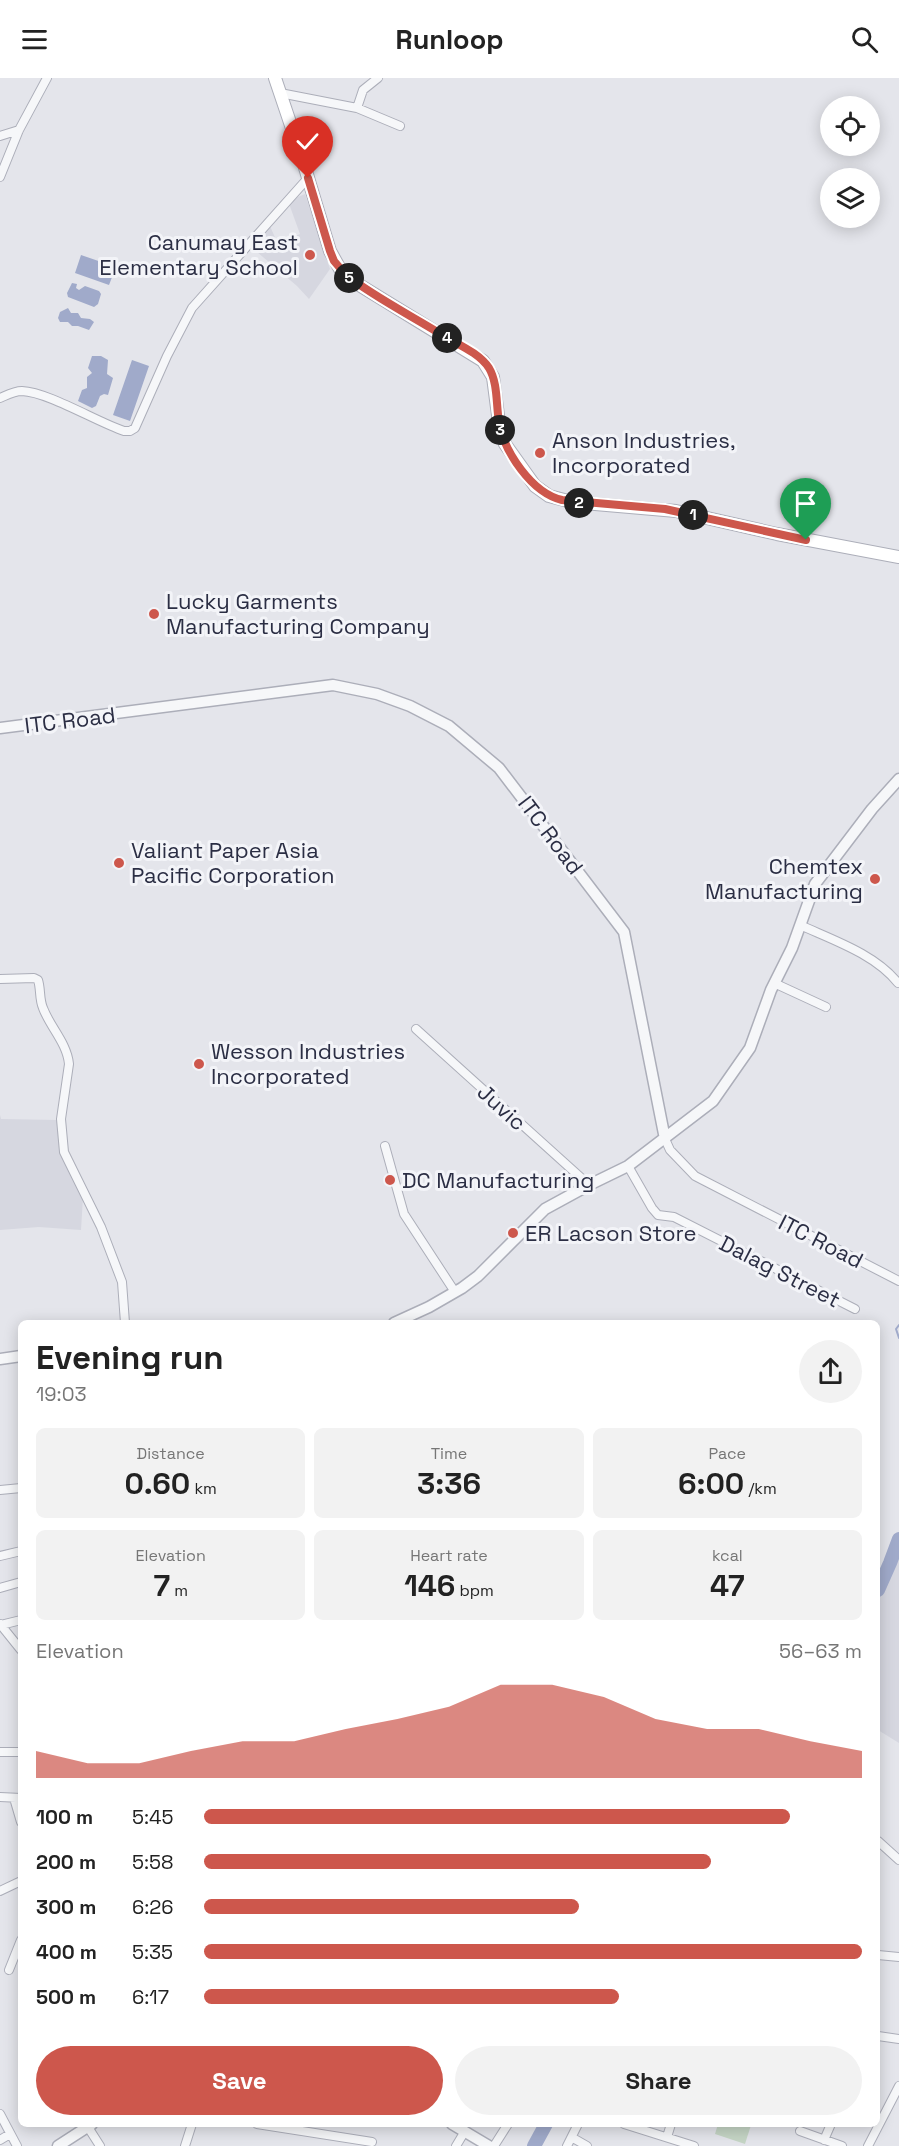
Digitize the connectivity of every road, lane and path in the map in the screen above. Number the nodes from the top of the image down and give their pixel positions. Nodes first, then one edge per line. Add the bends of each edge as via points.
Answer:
1 (46, 78) edge
2 (274, 78) edge
3 (378, 78) edge
4 (280, 93) junction
5 (357, 108) junction
6 (400, 126) dead end
7 (19, 130) junction
8 (0, 136) edge
9 (0, 177) edge
10 (308, 178) junction
11 (0, 399) edge
12 (899, 557) edge
13 (0, 728) edge
14 (899, 779) edge
15 (800, 925) junction
16 (0, 979) edge
17 (774, 983) junction
18 (898, 983) edge
19 (826, 1007) dead end
20 (416, 1029) dead end
21 (665, 1139) junction
22 (384, 1146) dead end
23 (628, 1166) junction
24 (589, 1185) junction
25 (899, 1281) edge
26 (455, 1292) junction
27 (855, 1309) dead end
28 (125, 1320) edge
29 (401, 1320) edge
30 (18, 1356) edge
31 (0, 1359) edge
32 (18, 1488) edge
33 (0, 1490) edge
34 (18, 1552) edge
35 (0, 1556) edge
36 (18, 1583) edge
37 (0, 1588) edge
38 (18, 1621) edge
39 (0, 1624) edge
40 (18, 1646) edge
41 (0, 1752) edge
42 (18, 1752) edge
43 (0, 1797) edge
44 (18, 1798) edge
45 (880, 1843) edge
46 (899, 1860) edge
47 (18, 1882) edge
48 (0, 1891) edge
49 (18, 1948) edge
50 (880, 1955) edge
51 (899, 1957) edge
52 (9, 1970) dead end
53 (880, 2036) edge
54 (899, 2039) edge
55 (899, 2086) edge
56 (0, 2114) edge
57 (880, 2123) edge
58 (86, 2127) edge
59 (90, 2127) edge
60 (191, 2127) edge
61 (276, 2127) edge
62 (458, 2127) edge
63 (506, 2127) edge
64 (577, 2127) edge
65 (634, 2127) edge
66 (670, 2127) edge
67 (830, 2127) edge
68 (878, 2127) edge
69 (465, 2131) junction
70 (800, 2131) dead end
71 (10, 2134) junction
72 (667, 2137) junction
73 (573, 2138) junction
74 (0, 2140) edge
75 (824, 2140) junction
76 (372, 2142) dead end
77 (17, 2146) edge
78 (58, 2146) edge
79 (100, 2146) edge
80 (185, 2146) edge
81 (456, 2146) edge
82 (489, 2146) edge
83 (494, 2146) edge
84 (567, 2146) edge
85 (587, 2146) edge
86 (694, 2146) edge
87 (842, 2146) edge
88 (868, 2146) edge

1 - 7 street
2 - 4 main road
3 - 5 street via 365,88
4 - 5 street
4 - 10 main road
5 - 6 street
7 - 8 street
7 - 9 street
10 - 11 street via 192,308 135,428 118,429 22,391
10 - 12 main road via 330,251 346,275 487,366 493,377 505,444 544,494 572,502 676,511
13 - 21 street, ITC Road via 333,685 377,694 449,726 499,768 624,932
14 - 15 street via 815,884
15 - 17 street
15 - 18 street via 887,969
16 - 28 street via 39,981 42,1006 68,1056 61,1119 64,1152 122,1282
17 - 19 street
17 - 21 street via 750,1048 721,1092
20 - 24 street, Juvic
21 - 23 street
21 - 25 street, ITC Road via 670,1150 695,1176
22 - 26 street via 404,1214
23 - 24 street
23 - 27 street, Dalag Street via 658,1215 674,1217
24 - 26 street via 545,1209 478,1276
26 - 29 street
30 - 31 street
32 - 33 street
34 - 35 street
36 - 37 street
38 - 39 street
39 - 40 street
41 - 42 street
43 - 44 street
45 - 46 street
47 - 48 street
49 - 52 street
50 - 51 street
53 - 54 street
55 - 57 street
56 - 71 street
58 - 78 street
59 - 79 street
60 - 80 street
61 - 76 street
62 - 69 street
63 - 83 street
64 - 73 street
65 - 72 street
66 - 72 street
67 - 75 street
68 - 88 street
69 - 81 street
69 - 82 street
70 - 75 street
71 - 74 street
71 - 77 street
72 - 86 street
73 - 84 street
73 - 85 street
75 - 87 street

